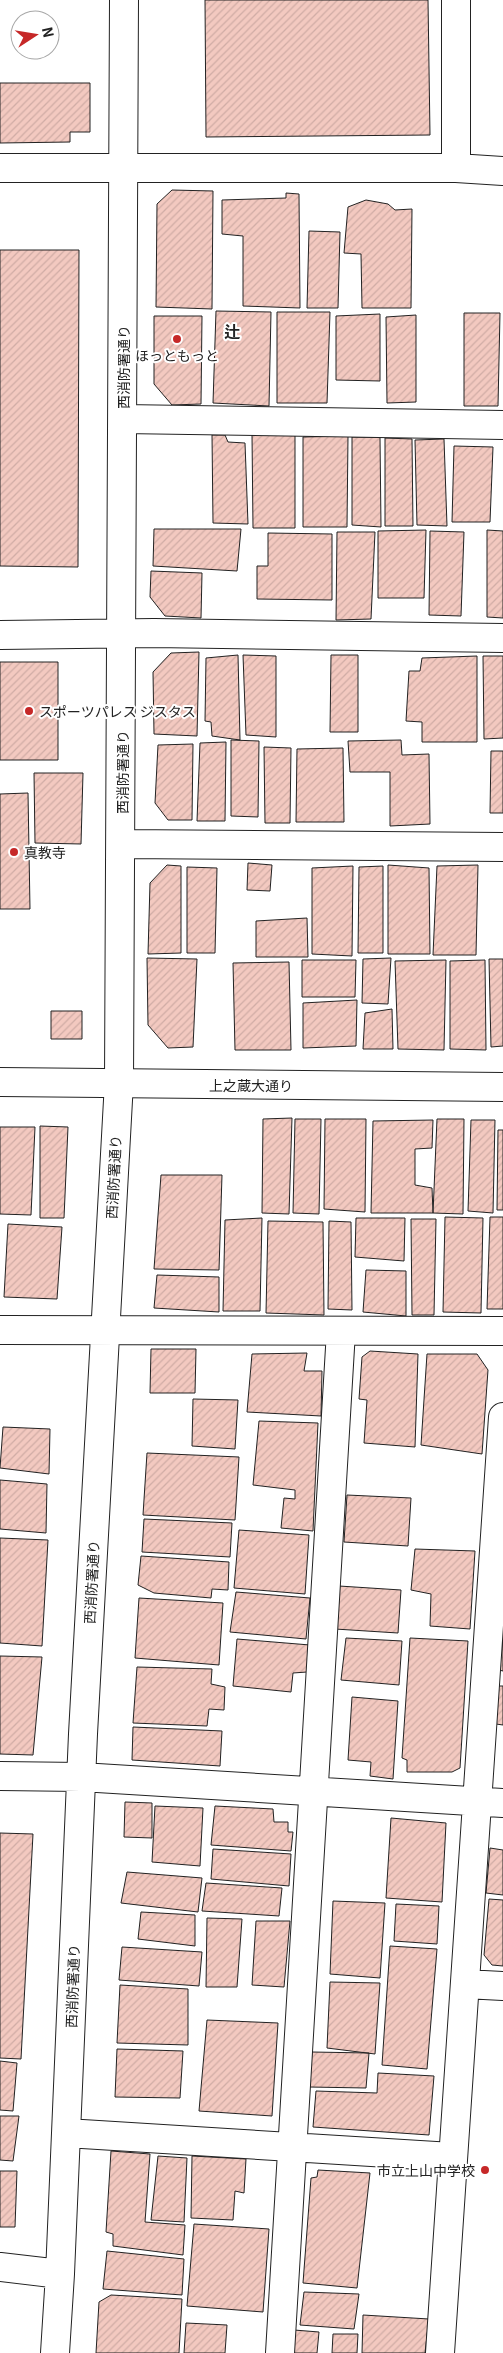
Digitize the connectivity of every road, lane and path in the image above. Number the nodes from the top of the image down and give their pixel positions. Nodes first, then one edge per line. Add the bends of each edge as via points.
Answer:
1 (124, 0) edge
2 (456, 0) edge
3 (124, 167) junction
4 (0, 168) edge
5 (456, 168) junction
6 (503, 171) edge
7 (123, 418) junction
8 (503, 425) edge
9 (123, 633) junction
10 (0, 635) edge
11 (503, 638) edge
12 (122, 844) junction
13 (503, 847) edge
14 (0, 1082) edge
15 (119, 1082) junction
16 (503, 1087) edge
17 (0, 1330) edge
18 (105, 1331) junction
19 (341, 1331) junction
20 (503, 1331) edge
21 (503, 1417) edge
22 (0, 1776) edge
23 (81, 1777) junction
24 (315, 1790) junction
25 (491, 1802) edge
26 (465, 1984) junction
27 (503, 1986) edge
28 (66, 2132) junction
29 (293, 2147) junction
30 (452, 2157) junction
31 (0, 2267) edge
32 (60, 2274) junction
33 (54, 2353) edge
34 (280, 2353) edge
35 (440, 2353) edge

1 - 3 street, 西消防署通り
2 - 5 street
3 - 4 street
3 - 5 street
3 - 7 street, 西消防署通り
5 - 6 street
7 - 8 street
7 - 9 street, 西消防署通り
9 - 10 street
9 - 11 street
9 - 12 street, 西消防署通り
12 - 13 street
12 - 15 street, 西消防署通り
14 - 15 street, 上之蔵大通り
15 - 16 street, 上之蔵大通り
15 - 18 street, 西消防署通り
17 - 18 street
18 - 19 street
18 - 23 street, 西消防署通り
19 - 20 street
19 - 24 street
21 - 25 street
22 - 23 street
23 - 24 street
23 - 28 street, 西消防署通り
24 - 25 street
24 - 29 street
25 - 26 street
26 - 27 street
26 - 30 street
28 - 29 street
28 - 32 street, 西消防署通り
29 - 30 street
29 - 34 street
30 - 35 street
31 - 32 street
32 - 33 street, 西消防署通り

